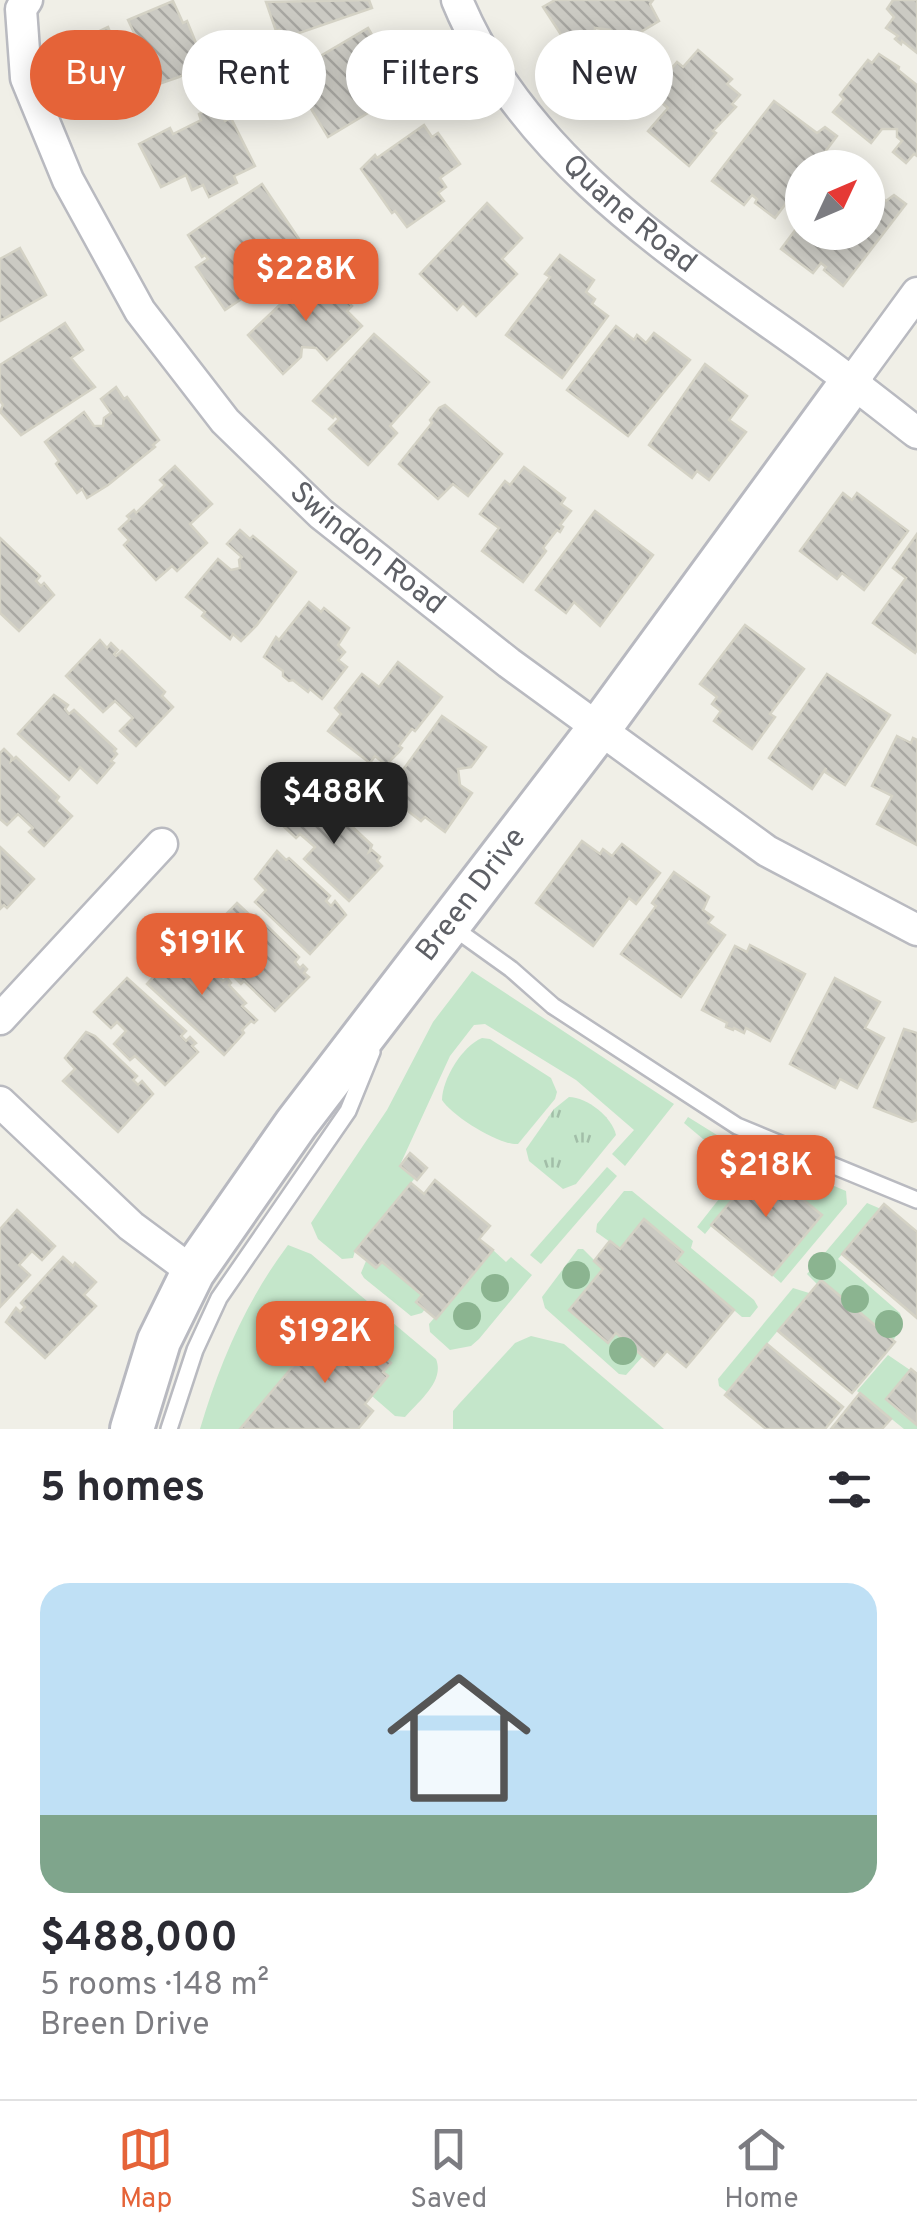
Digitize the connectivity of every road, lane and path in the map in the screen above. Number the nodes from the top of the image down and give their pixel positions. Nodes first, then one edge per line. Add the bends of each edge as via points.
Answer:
1 (26, 0) edge
2 (457, 0) edge
3 (917, 293) edge
4 (852, 382) junction
5 (917, 434) edge
6 (600, 726) junction
7 (162, 844) dead end
8 (448, 924) junction
9 (917, 930) edge
10 (395, 994) junction
11 (0, 1019) edge
12 (0, 1102) edge
13 (917, 1200) edge
14 (193, 1272) junction
15 (132, 1429) edge
16 (168, 1429) edge

1 - 6 street, Swindon Road via 26,78 68,180 140,311 180,368 321,514
2 - 4 street, Quane Road via 515,103 579,173 671,253
3 - 4 street
4 - 5 street, Quane Road
4 - 6 street, Breen Drive
6 - 8 street, Breen Drive
6 - 9 street, Swindon Road via 767,851
7 - 11 street
8 - 10 street, Breen Drive
8 - 13 lane via 553,1006 737,1126
10 - 14 street, Breen Drive
10 - 16 lane via 348,1110 218,1298
12 - 14 street via 131,1226
14 - 15 street, Breen Drive via 159,1340

